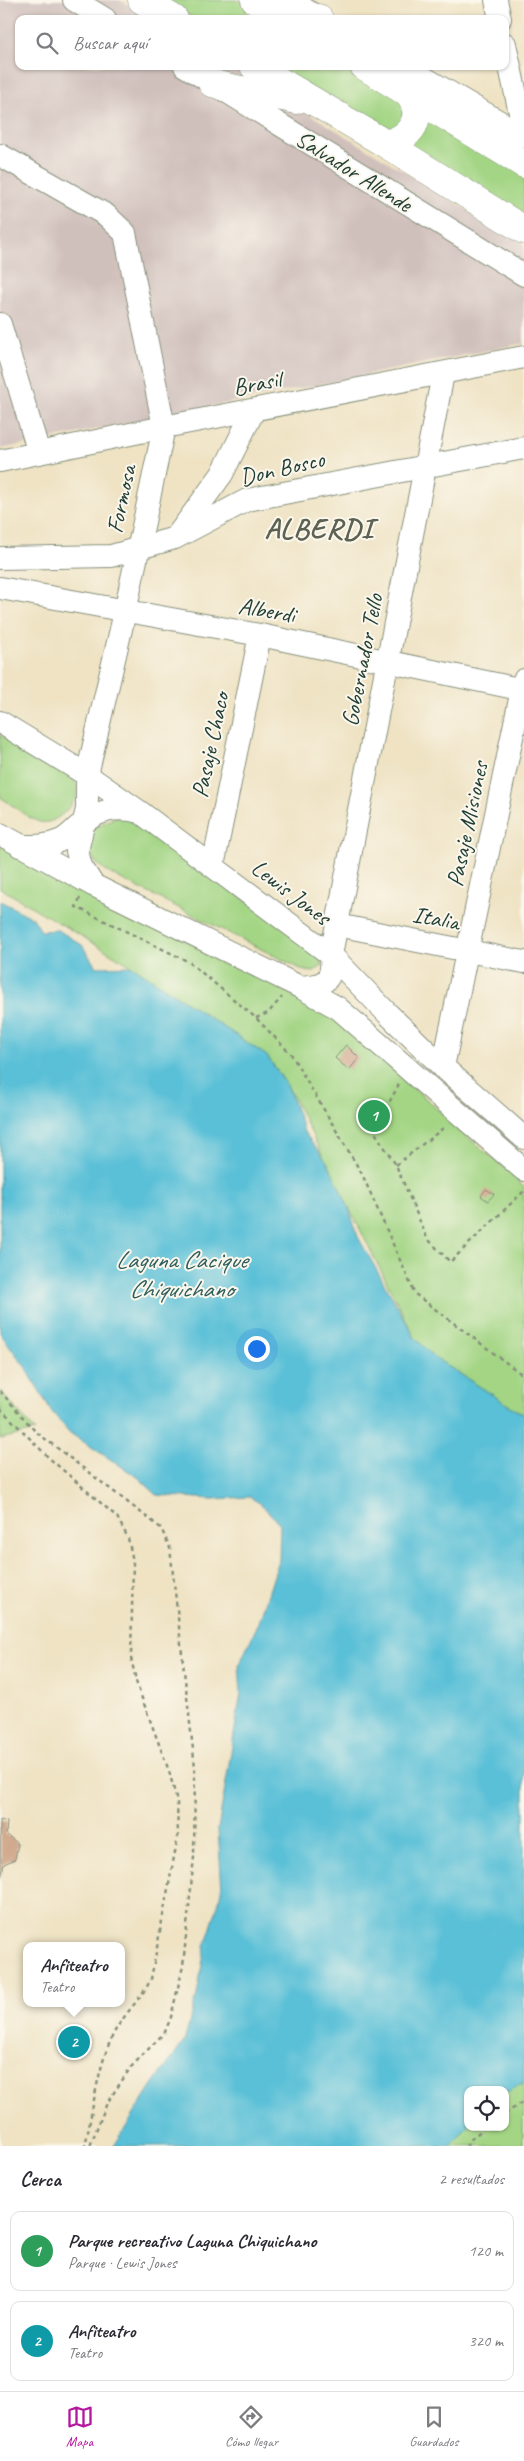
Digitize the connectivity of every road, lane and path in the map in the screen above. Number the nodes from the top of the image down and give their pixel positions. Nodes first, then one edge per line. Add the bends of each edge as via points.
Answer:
1 (74, 0) edge
2 (142, 0) edge
3 (255, 0) edge
4 (290, 0) edge
5 (496, 0) edge
6 (318, 14) edge
7 (98, 15) edge
8 (167, 15) edge
9 (279, 15) edge
10 (499, 15) edge
11 (509, 60) edge
12 (191, 70) edge
13 (261, 70) edge
14 (370, 70) edge
15 (381, 70) edge
16 (411, 70) edge
17 (212, 83) junction
18 (411, 95) junction
19 (321, 106) junction
20 (523, 115) edge
21 (494, 117) junction
22 (524, 136) edge
23 (386, 144) junction
24 (0, 155) edge
25 (524, 164) edge
26 (524, 230) edge
27 (524, 275) edge
28 (0, 324) edge
29 (524, 357) edge
30 (443, 374) junction
31 (254, 410) junction
32 (164, 427) junction
33 (524, 448) edge
34 (39, 453) junction
35 (0, 461) edge
36 (427, 466) junction
37 (222, 474) junction
38 (247, 500) junction
39 (175, 538) junction
40 (137, 550) junction
41 (0, 558) edge
42 (0, 588) edge
43 (125, 612) junction
44 (260, 635) junction
45 (388, 660) junction
46 (523, 686) edge
47 (0, 722) edge
48 (88, 775) junction
49 (140, 812) junction
50 (85, 821) junction
51 (0, 834) edge
52 (20, 846) junction
53 (213, 866) junction
54 (88, 888) junction
55 (337, 925) junction
56 (468, 951) junction
57 (331, 955) junction
58 (524, 962) edge
59 (293, 989) junction
60 (256, 1018) junction
61 (443, 1067) junction
62 (404, 1076) dead end
63 (447, 1126) dead end
64 (524, 1138) edge
65 (396, 1165) junction
66 (524, 1170) edge
67 (524, 1190) edge
68 (524, 1376) edge
69 (0, 1391) edge
70 (0, 1408) edge
71 (524, 2101) edge
72 (509, 2111) edge
73 (480, 2131) edge
74 (85, 2146) edge
75 (90, 2146) edge
76 (466, 2146) edge

1 - 7 street
2 - 8 main road
3 - 9 main road
4 - 6 street
5 - 10 street
11 - 20 street
12 - 17 street, Salvador Allende
13 - 19 main road, Salvador Allende
14 - 18 main road
15 - 18 main road
16 - 21 street
17 - 19 main road
17 - 27 street, Salvador Allende
18 - 23 main road via 416,107 416,121 410,133 399,141
18 - 25 main road
19 - 23 main road, Salvador Allende
20 - 21 street
21 - 22 street
23 - 26 main road, Salvador Allende
24 - 32 street, Formosa via 106,215 125,233
28 - 34 street
29 - 30 street, Brasil
30 - 31 street, Brasil
30 - 36 street, Gobernador Tello
31 - 32 street, Brasil
31 - 37 street
32 - 34 street, Brasil
32 - 40 street, Formosa
33 - 36 street, Don Bosco
34 - 35 street, Brasil
36 - 38 street, Don Bosco
36 - 45 street, Gobernador Tello
37 - 38 street via 227,489 235,497
37 - 39 street
38 - 39 street, Don Bosco
39 - 40 street, Don Bosco
40 - 41 street, Don Bosco via 111,556
40 - 43 street, Formosa
42 - 43 street, Alberdi
43 - 44 street, Alberdi
43 - 48 street, Formosa
44 - 45 street, Alberdi
44 - 53 street, Pasaje Chaco
45 - 46 street, Alberdi
45 - 55 street, Gobernador Tello
46 - 56 street, Pasaje Misiones
47 - 48 street, Lewis Jones
48 - 49 street, Lewis Jones
48 - 50 street, Formosa
49 - 50 street via 122,807
49 - 53 street, Lewis Jones
50 - 52 street via 60,841 43,846
50 - 54 street, Formosa via 77,851
51 - 52 street
52 - 54 street
53 - 57 street, Lewis Jones
54 - 59 street
54 - 60 path via 76,907 189,962
55 - 56 street, Italia
55 - 57 street, Gobernador Tello
56 - 58 street, Italia
56 - 61 street, Pasaje Misiones
57 - 59 street, Gobernador Tello via 332,970 326,981 317,986
57 - 61 street, Lewis Jones
59 - 60 path via 268,1013
59 - 66 street via 338,1008
60 - 68 path via 291,1054 362,1174 415,1294
61 - 64 street, Lewis Jones
62 - 65 path via 374,1131
63 - 65 path
65 - 67 path via 426,1238 450,1262
69 - 75 path via 35,1431 161,1528 170,1548 195,1767 194,1857 183,1966 171,2018 164,2032 131,2067 107,2103
70 - 74 path via 49,1458 117,1517 128,1538 133,1562 132,1658 137,1685 177,1802 176,1844 151,1979 112,2036 102,2065
71 - 72 path
73 - 76 path

